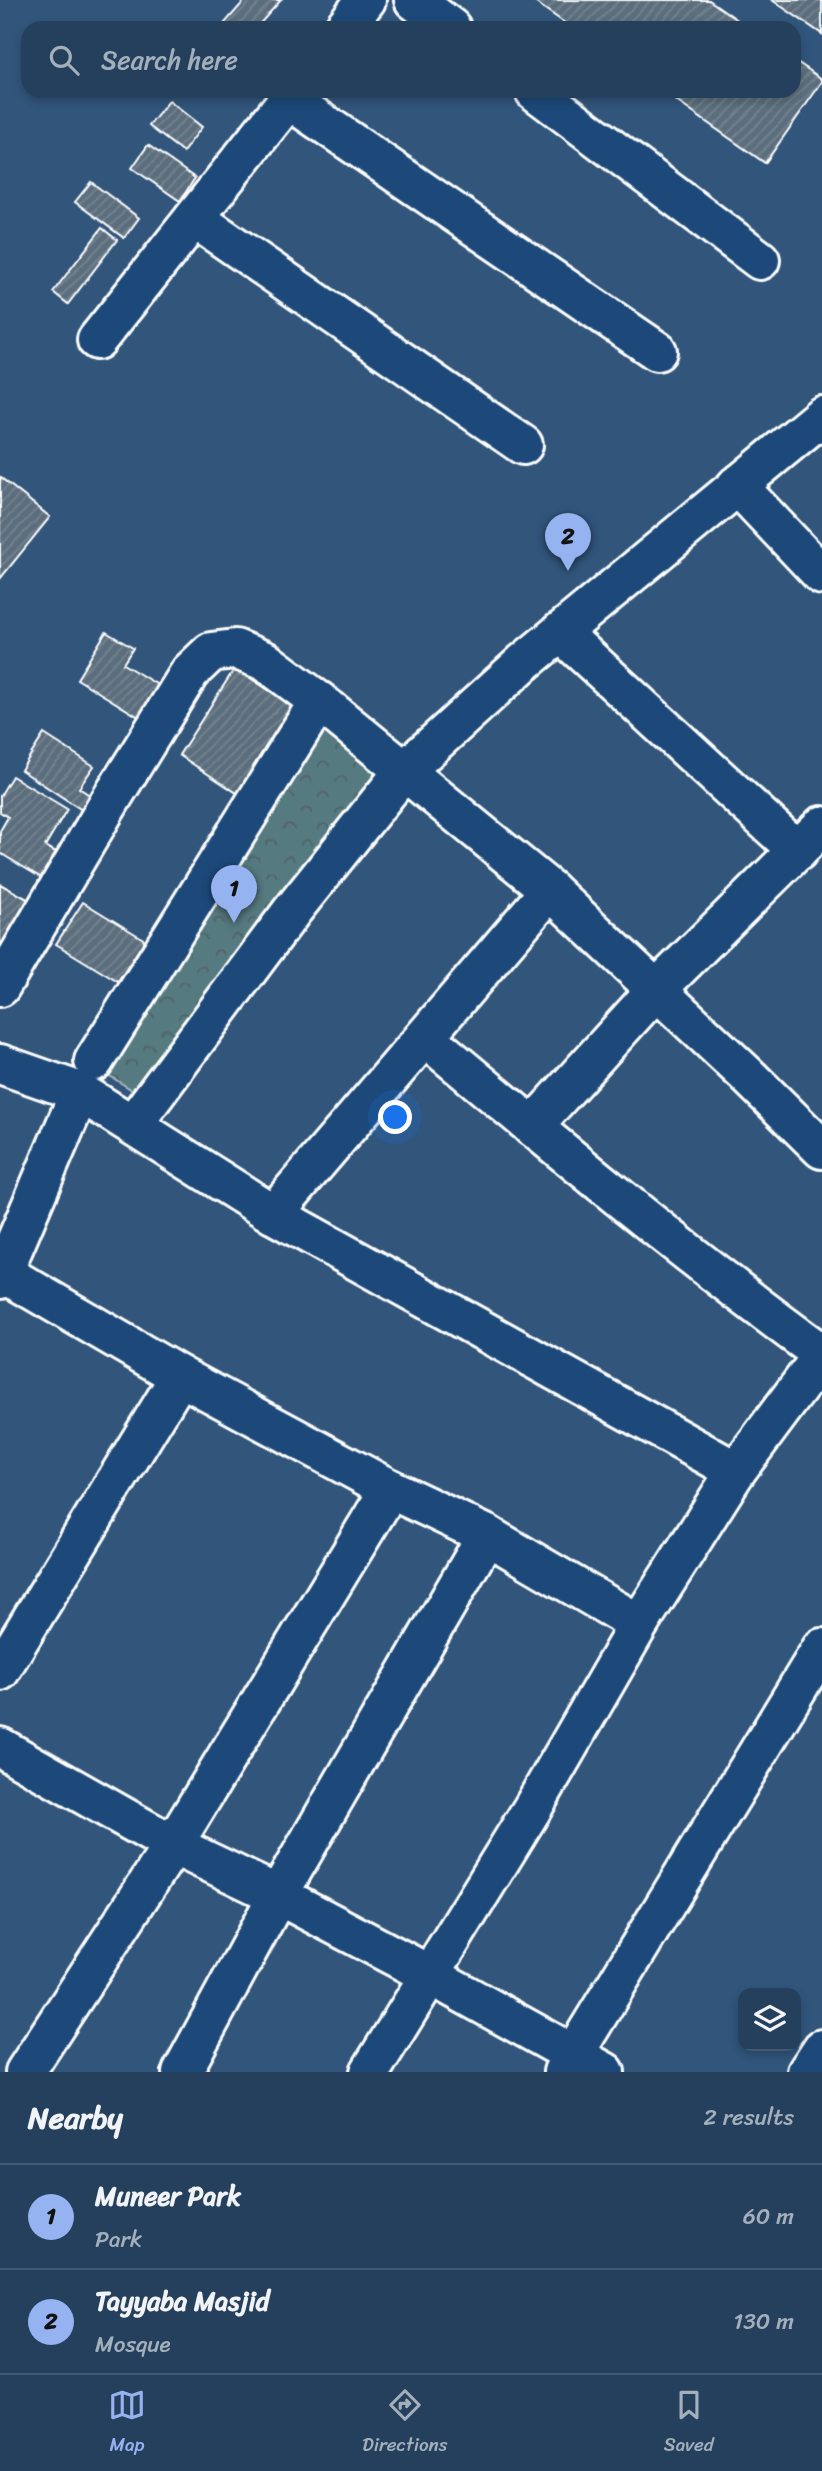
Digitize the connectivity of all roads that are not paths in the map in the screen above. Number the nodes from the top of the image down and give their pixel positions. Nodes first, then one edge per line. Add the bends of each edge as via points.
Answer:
1 (366, 0) edge
2 (414, 0) edge
3 (350, 21) edge
4 (442, 21) edge
5 (290, 98) edge
6 (296, 98) edge
7 (544, 98) edge
8 (194, 218) junction
9 (760, 260) dead end
10 (97, 340) dead end
11 (657, 352) dead end
12 (822, 416) edge
13 (523, 445) dead end
14 (737, 485) junction
15 (822, 575) edge
16 (560, 632) junction
17 (319, 701) junction
18 (404, 771) junction
19 (810, 839) edge
20 (550, 890) junction
21 (6, 963) edge
22 (656, 990) junction
23 (425, 1037) junction
24 (0, 1064) edge
25 (87, 1077) junction
26 (133, 1124) junction
27 (532, 1127) junction
28 (822, 1149) edge
29 (273, 1214) junction
30 (1, 1274) edge
31 (822, 1355) edge
32 (180, 1376) junction
33 (736, 1471) junction
34 (390, 1489) junction
35 (487, 1535) junction
36 (639, 1624) junction
37 (822, 1648) edge
38 (0, 1671) edge
39 (0, 1747) edge
40 (173, 1845) junction
41 (278, 1895) junction
42 (428, 1974) junction
43 (822, 2049) edge
44 (580, 2067) edge
45 (25, 2072) edge
46 (181, 2072) edge
47 (370, 2072) edge
48 (807, 2072) edge

1 - 3 street
2 - 4 street
5 - 8 street
6 - 11 street
7 - 9 street
8 - 10 street
8 - 13 street
12 - 14 street
14 - 15 street
14 - 16 street
16 - 18 street
16 - 19 street
17 - 18 street
17 - 21 street via 265,661 235,649 211,652 190,672
17 - 25 street
18 - 20 street
18 - 26 street via 292,911
19 - 22 street
20 - 22 street
20 - 23 street
22 - 27 street
22 - 28 street
23 - 27 street
23 - 29 street
24 - 25 street
25 - 26 street
25 - 30 street
26 - 29 street
27 - 31 street
29 - 33 street
30 - 32 street
31 - 33 street
32 - 34 street
32 - 38 street
33 - 36 street
34 - 35 street
34 - 40 street
35 - 36 street
35 - 41 street
36 - 42 street via 532,1809
37 - 44 street
39 - 40 street
40 - 41 street
40 - 45 street
41 - 42 street
41 - 46 street
42 - 44 street
42 - 47 street
43 - 48 street

